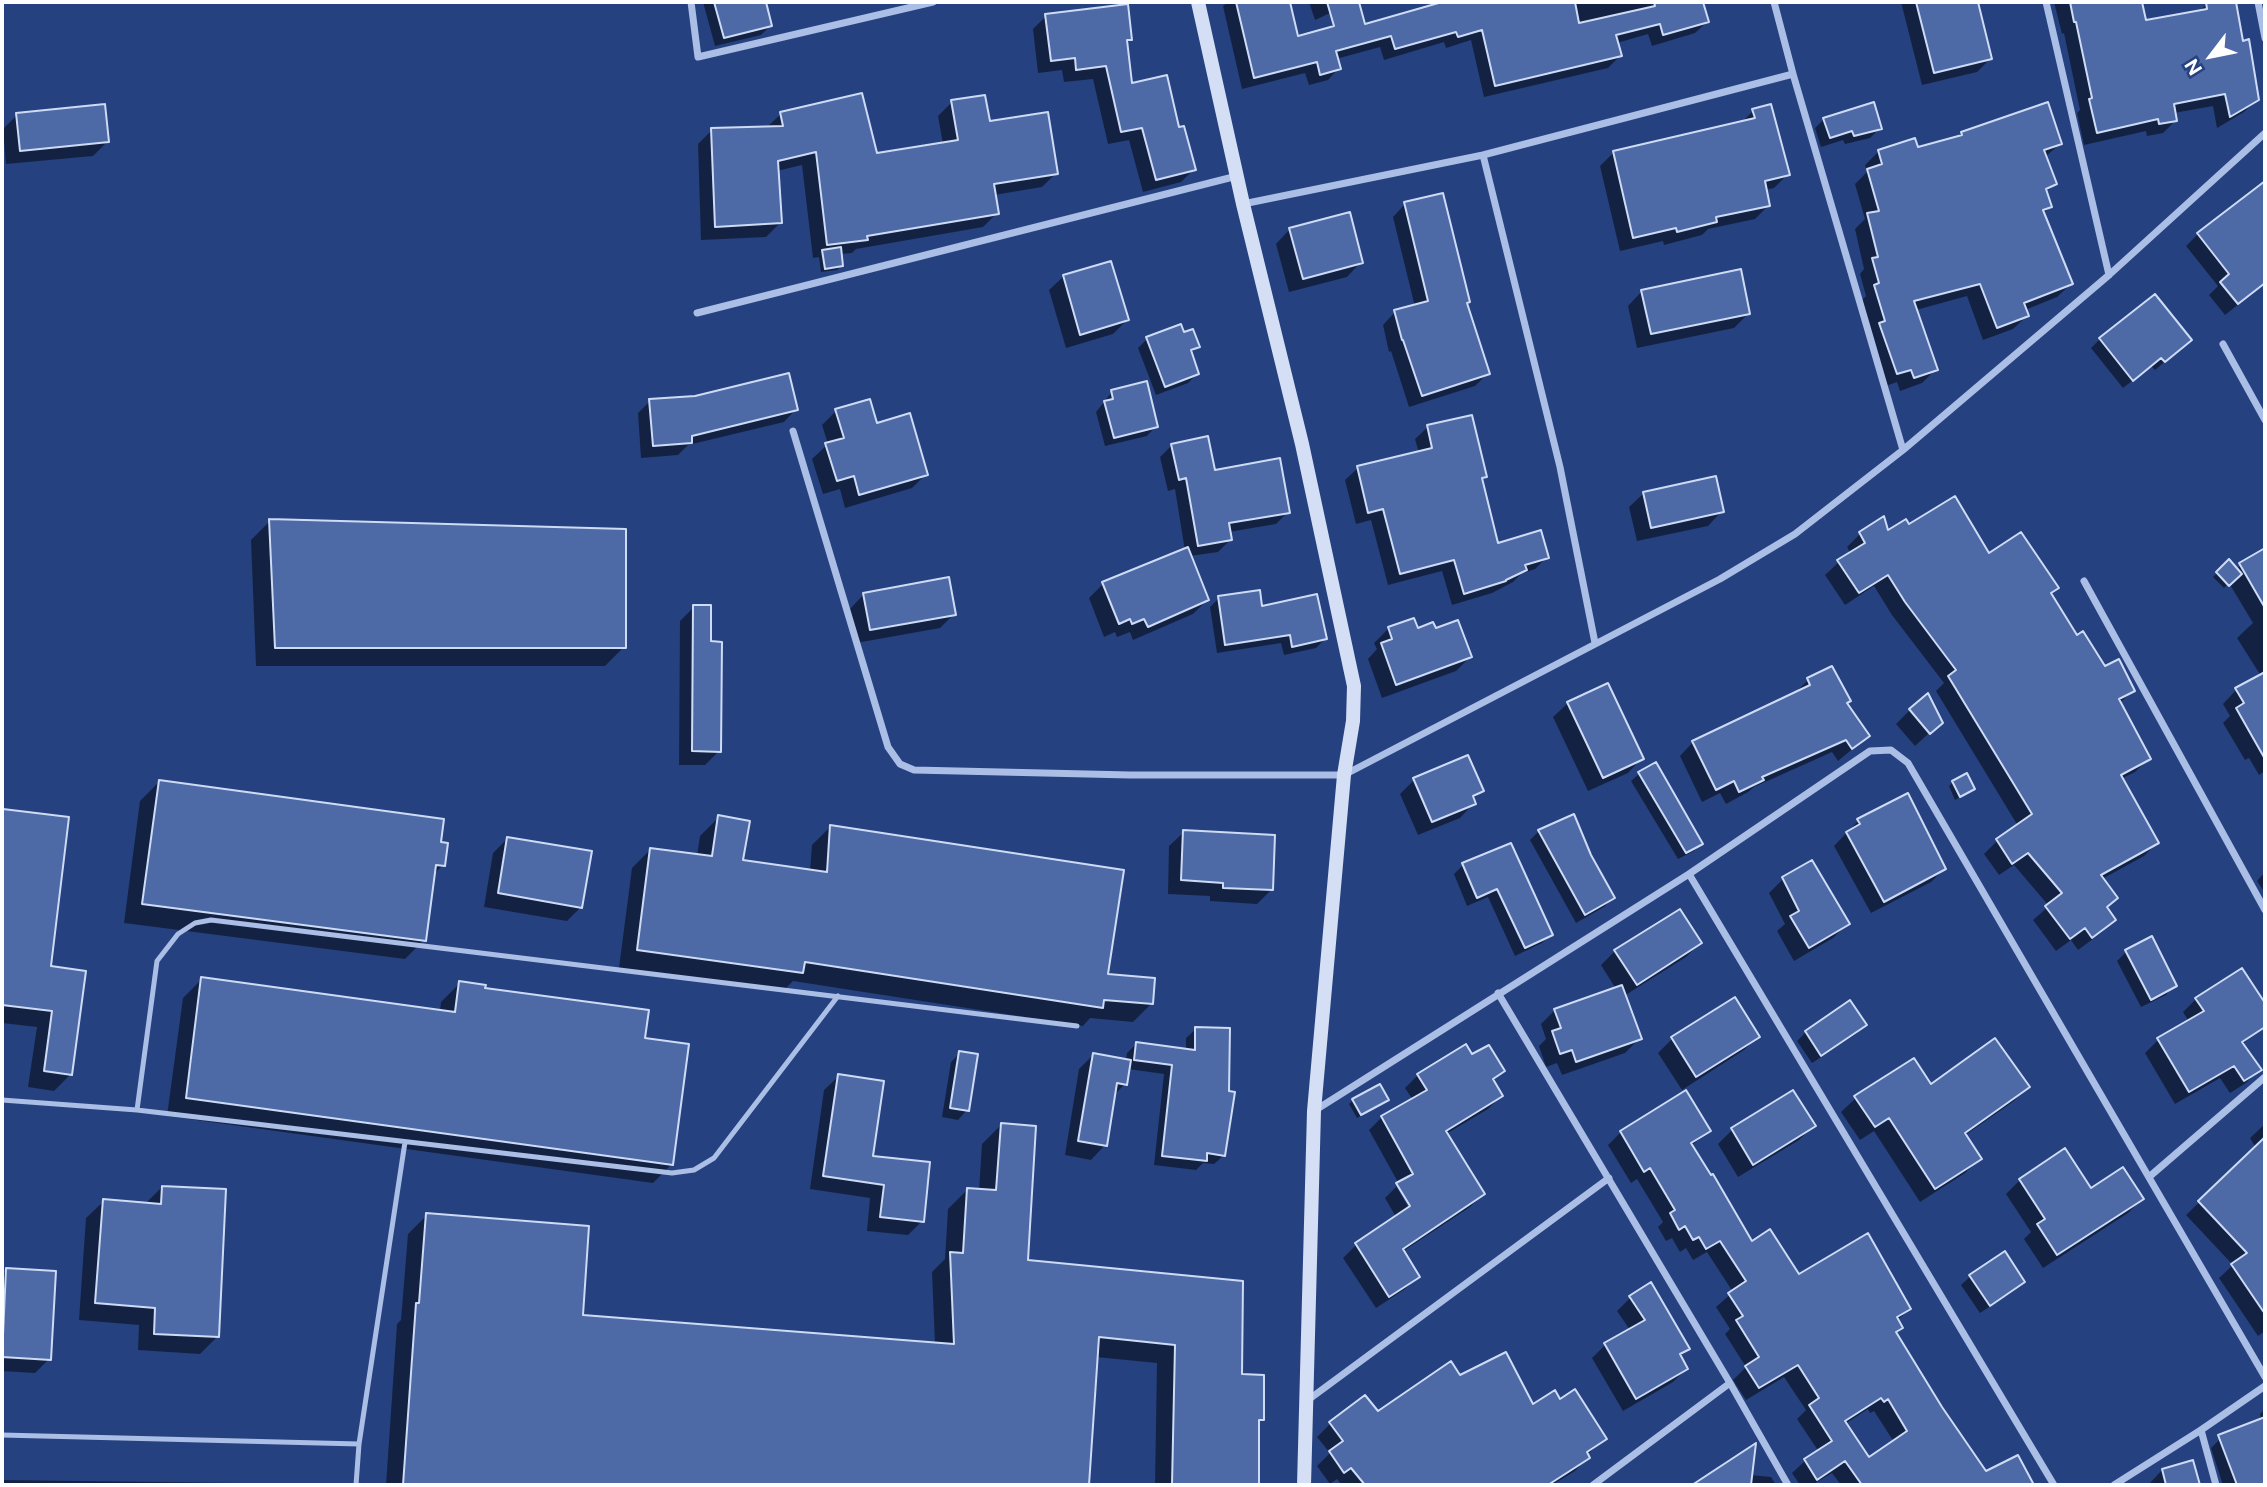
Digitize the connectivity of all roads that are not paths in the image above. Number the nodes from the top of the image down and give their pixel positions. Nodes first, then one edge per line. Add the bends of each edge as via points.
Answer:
1 (691, 2) edge
2 (933, 2) edge
3 (1198, 2) edge
4 (1774, 2) edge
5 (2046, 2) edge
6 (2258, 2) edge
7 (2265, 38) edge
8 (1793, 74) junction
9 (2265, 133) edge
10 (1483, 155) junction
11 (1237, 176) junction
12 (1244, 204) junction
13 (2109, 275) junction
14 (697, 313) dead end
15 (2223, 344) dead end
16 (2265, 421) edge
17 (793, 431) dead end
18 (1903, 450) junction
19 (2084, 581) dead end
20 (1595, 643) junction
21 (1344, 775) junction
22 (1689, 874) junction
23 (2265, 911) edge
24 (1498, 993) junction
25 (838, 996) junction
26 (1077, 1026) dead end
27 (2265, 1077) edge
28 (2, 1100) edge
29 (137, 1110) junction
30 (1314, 1111) junction
31 (405, 1142) junction
32 (2149, 1177) junction
33 (1609, 1178) junction
34 (2265, 1377) edge
35 (1730, 1383) junction
36 (2265, 1385) edge
37 (1307, 1401) junction
38 (2202, 1430) junction
39 (2, 1435) edge
40 (359, 1444) junction
41 (356, 1485) edge
42 (1304, 1485) edge
43 (1593, 1485) edge
44 (1788, 1485) edge
45 (2054, 1485) edge
46 (2114, 1485) edge
47 (2216, 1485) edge

1 - 2 street via 698,57
3 - 11 street
4 - 8 street
5 - 13 street
6 - 7 street
8 - 10 street
8 - 18 street
9 - 13 street
10 - 12 street
10 - 20 street via 1560,467
11 - 12 street
11 - 14 street
12 - 21 street via 1354,686
13 - 18 street
15 - 16 street
17 - 21 street via 888,747 900,764 914,770
18 - 20 street via 1795,534 1720,579
19 - 23 street
20 - 21 street
21 - 30 street
22 - 24 street
22 - 32 street via 1870,751 1892,750 1908,763
22 - 45 street
24 - 30 street
24 - 33 street
25 - 26 lane
25 - 29 lane via 211,920 178,934 157,961
25 - 31 lane via 714,1158 694,1170 672,1173
27 - 32 street
28 - 29 lane
29 - 31 lane
30 - 37 street
31 - 40 lane
32 - 34 street
33 - 35 street
33 - 37 street
35 - 43 street
35 - 44 street
36 - 38 street
37 - 42 street
38 - 46 street
38 - 47 street
39 - 40 lane
40 - 41 lane

